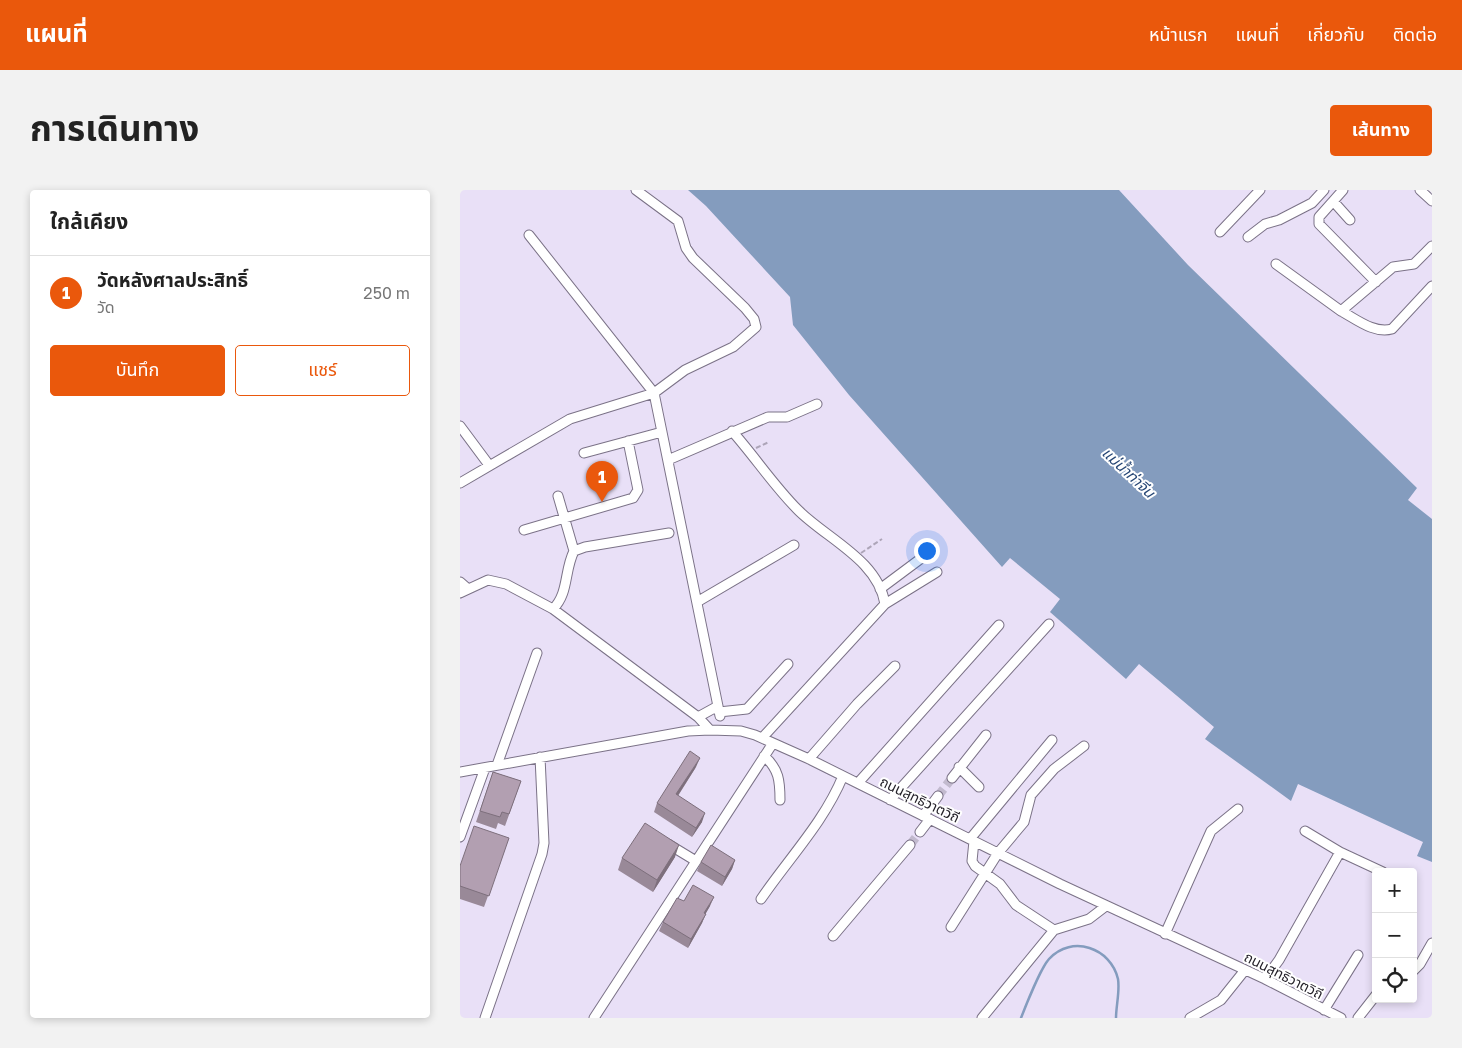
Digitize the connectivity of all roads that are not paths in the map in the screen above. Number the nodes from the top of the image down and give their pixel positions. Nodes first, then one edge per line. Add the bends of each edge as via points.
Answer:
1 (636, 190) edge
2 (1260, 190) edge
3 (1324, 190) edge
4 (1343, 190) edge
5 (1420, 190) edge
6 (1333, 201) junction
7 (1432, 201) edge
8 (1350, 220) dead end
9 (1220, 232) dead end
10 (529, 235) dead end
11 (1248, 237) dead end
12 (1432, 246) edge
13 (1276, 264) dead end
14 (1376, 282) junction
15 (1432, 286) edge
16 (1341, 311) junction
17 (654, 393) junction
18 (817, 404) dead end
19 (460, 426) edge
20 (732, 431) junction
21 (662, 432) junction
22 (628, 441) junction
23 (584, 453) dead end
24 (668, 460) junction
25 (489, 465) junction
26 (460, 483) edge
27 (558, 496) dead end
28 (565, 518) junction
29 (524, 530) dead end
30 (683, 531) junction
31 (794, 545) dead end
32 (574, 551) junction
33 (927, 554) dead end
34 (937, 572) dead end
35 (460, 582) edge
36 (880, 589) junction
37 (464, 591) edge
38 (697, 602) junction
39 (885, 604) junction
40 (553, 609) junction
41 (1049, 624) dead end
42 (999, 625) dead end
43 (537, 653) dead end
44 (788, 664) dead end
45 (895, 666) dead end
46 (698, 717) junction
47 (720, 717) junction
48 (710, 730) junction
49 (986, 735) dead end
50 (763, 738) junction
51 (1052, 740) dead end
52 (773, 742) junction
53 (1084, 746) dead end
54 (764, 756) junction
55 (540, 757) junction
56 (809, 759) junction
57 (497, 765) junction
58 (959, 767) junction
59 (485, 768) junction
60 (460, 772) edge
61 (843, 776) junction
62 (952, 778) tunnel mouth
63 (858, 783) junction
64 (979, 787) dead end
65 (938, 796) tunnel mouth
66 (780, 800) dead end
67 (890, 800) junction
68 (1238, 809) dead end
69 (927, 817) junction
70 (1305, 831) dead end
71 (920, 832) tunnel mouth
72 (460, 837) edge
73 (659, 839) edge
74 (972, 840) junction
75 (910, 845) tunnel mouth
76 (1340, 852) junction
77 (998, 853) junction
78 (696, 861) junction
79 (1374, 868) edge
80 (986, 874) junction
81 (761, 899) dead end
82 (1106, 906) junction
83 (951, 927) dead end
84 (1054, 930) junction
85 (1165, 934) junction
86 (833, 936) dead end
87 (1432, 943) edge
88 (1358, 954) dead end
89 (1417, 967) edge
90 (1245, 970) junction
91 (1265, 979) junction
92 (1372, 1000) edge
93 (1324, 1010) junction
94 (485, 1018) edge
95 (594, 1018) edge
96 (982, 1018) edge
97 (1190, 1018) edge
98 (1341, 1018) edge
99 (1358, 1018) edge

1 - 17 street via 678,221 686,248 693,258 745,308 756,327 733,346 685,370
2 - 9 street
3 - 11 street via 1312,203 1265,224
4 - 6 street
5 - 7 street
6 - 8 street
6 - 14 street via 1319,217 1319,224
10 - 17 street
12 - 14 street via 1414,264 1394,267
13 - 16 street
14 - 16 street
15 - 16 street via 1392,329 1385,331
17 - 21 street
17 - 25 street via 570,419
18 - 20 street via 787,417 768,417
19 - 25 street
20 - 24 street
20 - 36 street via 799,511 855,557
21 - 22 street
21 - 24 street
22 - 23 street
22 - 28 street via 638,490 636,495
24 - 30 street
25 - 26 street
27 - 28 street
28 - 29 street
28 - 32 street
30 - 32 street
30 - 38 street
31 - 38 street
32 - 40 street via 565,577 564,594
33 - 36 street
34 - 39 street
35 - 37 street
36 - 39 street
37 - 40 street via 488,580 506,584
38 - 47 street
39 - 50 street
40 - 46 street
41 - 67 street
42 - 63 street
43 - 57 street
44 - 47 street via 747,709
45 - 56 street
46 - 47 street
46 - 48 street
47 - 48 street, ถนนสุทธิวาตวิถี
47 - 50 street, ถนนสุทธิวาตวิถี via 741,731
48 - 55 street, ถนนสุทธิวาตวิถี
49 - 58 street
50 - 52 street, ถนนสุทธิวาตวิถี
51 - 74 street
52 - 54 street
52 - 56 street, ถนนสุทธิวาตวิถี
53 - 77 street via 1054,769 1031,795 1024,822
54 - 66 street via 777,771
54 - 78 street
55 - 57 street, ถนนสุทธิวาตวิถี
55 - 94 street via 542,854
56 - 61 street, ถนนสุทธิวาตวิถี
57 - 59 street, ถนนสุทธิวาตวิถี
58 - 62 street
58 - 64 street
59 - 60 street, ถนนสุทธิวาตวิถี
59 - 72 street
61 - 63 street, ถนนสุทธิวาตวิถี
61 - 81 street via 822,818
63 - 67 street, ถนนสุทธิวาตวิถี
65 - 69 street
67 - 69 street, ถนนสุทธิวาตวิถี
68 - 85 street via 1211,831
69 - 71 street
69 - 74 street, ถนนสุทธิวาตวิถี
70 - 76 street
73 - 78 street
74 - 77 street, ถนนสุทธิวาตวิถี
74 - 80 street via 972,861
75 - 86 street
76 - 79 street
76 - 91 street
77 - 80 street
77 - 82 street, ถนนสุทธิวาตวิถี
78 - 95 street
80 - 83 street
80 - 84 street via 1000,884 1016,904
82 - 84 street via 1089,919
82 - 85 street, ถนนสุทธิวาตวิถี
84 - 96 street
85 - 90 street, ถนนสุทธิวาตวิถี
87 - 89 street
88 - 93 street
90 - 91 street, ถนนสุทธิวาตวิถี
90 - 97 street via 1221,1000
91 - 93 street, ถนนสุทธิวาตวิถี
92 - 99 street
93 - 98 street, ถนนสุทธิวาตวิถี

